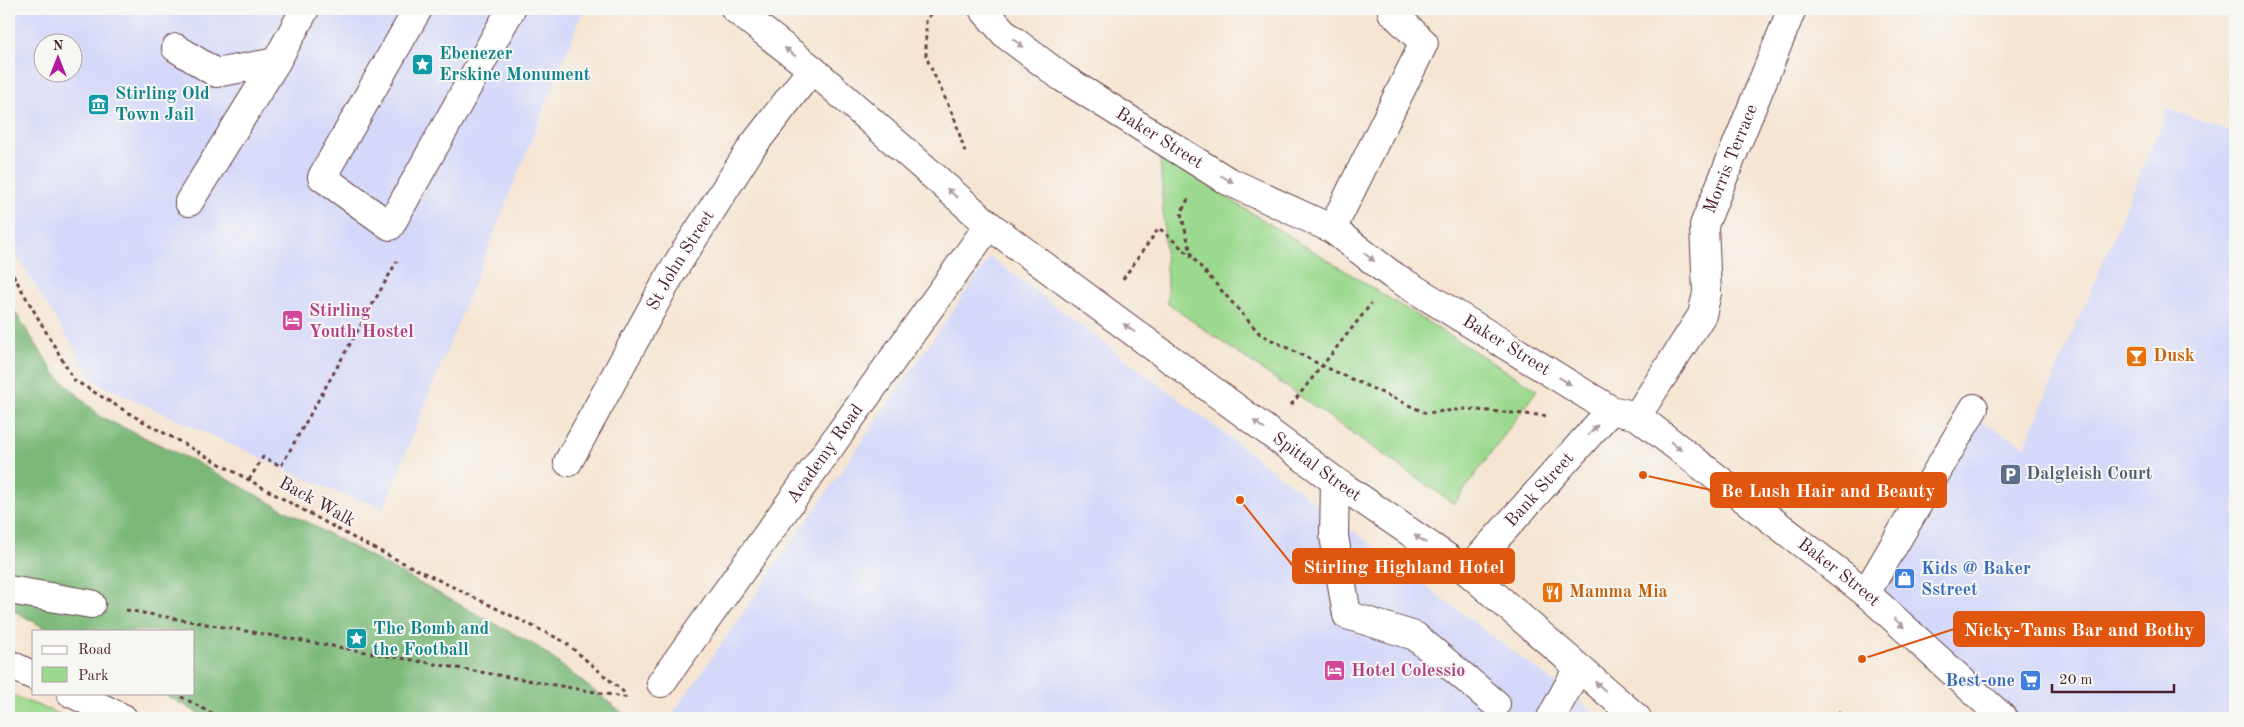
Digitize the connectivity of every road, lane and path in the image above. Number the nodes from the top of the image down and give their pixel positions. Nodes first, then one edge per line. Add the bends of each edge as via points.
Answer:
1 (305, 9) edge
2 (418, 9) edge
3 (511, 9) edge
4 (735, 9) edge
5 (937, 9) edge
6 (983, 9) edge
7 (1392, 9) edge
8 (1792, 9) edge
9 (176, 48) dead end
10 (276, 62) junction
11 (812, 70) junction
12 (967, 158) dead end
13 (1206, 167) junction
14 (189, 202) dead end
15 (989, 225) junction
16 (390, 226) junction
17 (1332, 229) junction
18 (1192, 257) junction
19 (9, 268) edge
20 (1392, 276) junction
21 (1102, 308) junction
22 (1323, 366) junction
23 (1974, 408) dead end
24 (1509, 412) dead end
25 (1624, 413) junction
26 (1268, 432) junction
27 (568, 462) dead end
28 (249, 480) junction
29 (1335, 481) junction
30 (1467, 571) junction
31 (9, 590) edge
32 (1866, 593) junction
33 (91, 604) joint
34 (9, 664) edge
35 (1578, 668) junction
36 (32, 675) edge
37 (662, 683) dead end
38 (73, 694) edge
39 (176, 694) edge
40 (1496, 704) dead end
41 (1840, 712) dead end
42 (123, 718) edge
43 (221, 718) edge
44 (1551, 718) edge
45 (1636, 718) edge
46 (1833, 718) edge
47 (2003, 718) edge

1 - 10 street
2 - 16 street via 322,177
3 - 16 street
11 -> 4 street
5 - 12 path via 926,19 926,57 955,120
6 -> 13 street, Baker Street via 1006,35 1063,78
7 - 17 street via 1424,43
8 - 25 street, Morris Terrace via 1704,225 1707,293 1702,315
9 - 10 street via 216,73
10 - 14 street
15 -> 11 street
11 - 27 street, St John Street via 752,148 672,272
13 -> 17 street, Baker Street via 1226,180
13 - 18 path via 1181,213
15 - 21 street, Spittal Street
15 - 37 street, Academy Road
16 - 28 path via 411,237 281,466 263,457
17 -> 20 street, Baker Street
18 - 21 path via 1159,228
18 - 22 path via 1260,334
19 - 28 path, Back Walk via 74,380
20 - 22 path
20 -> 25 street, Baker Street
26 -> 21 street, Spittal Street
22 - 24 path via 1426,413 1465,409
22 - 26 path
23 - 32 street
30 -> 25 street, Bank Street
25 -> 32 street, Baker Street
26 - 29 street, Spittal Street
28 - 33 path, Back Walk via 361,542 565,642 631,698
30 -> 29 street, Spittal Street
29 - 40 street via 1334,536 1346,615 1415,636
30 - 35 street, Spittal Street
31 - 33 street
32 -> 47 street, Baker Street
34 - 36 street
35 - 44 street
45 -> 35 street, Spittal Street
38 - 42 street
39 - 43 path
41 - 46 path

